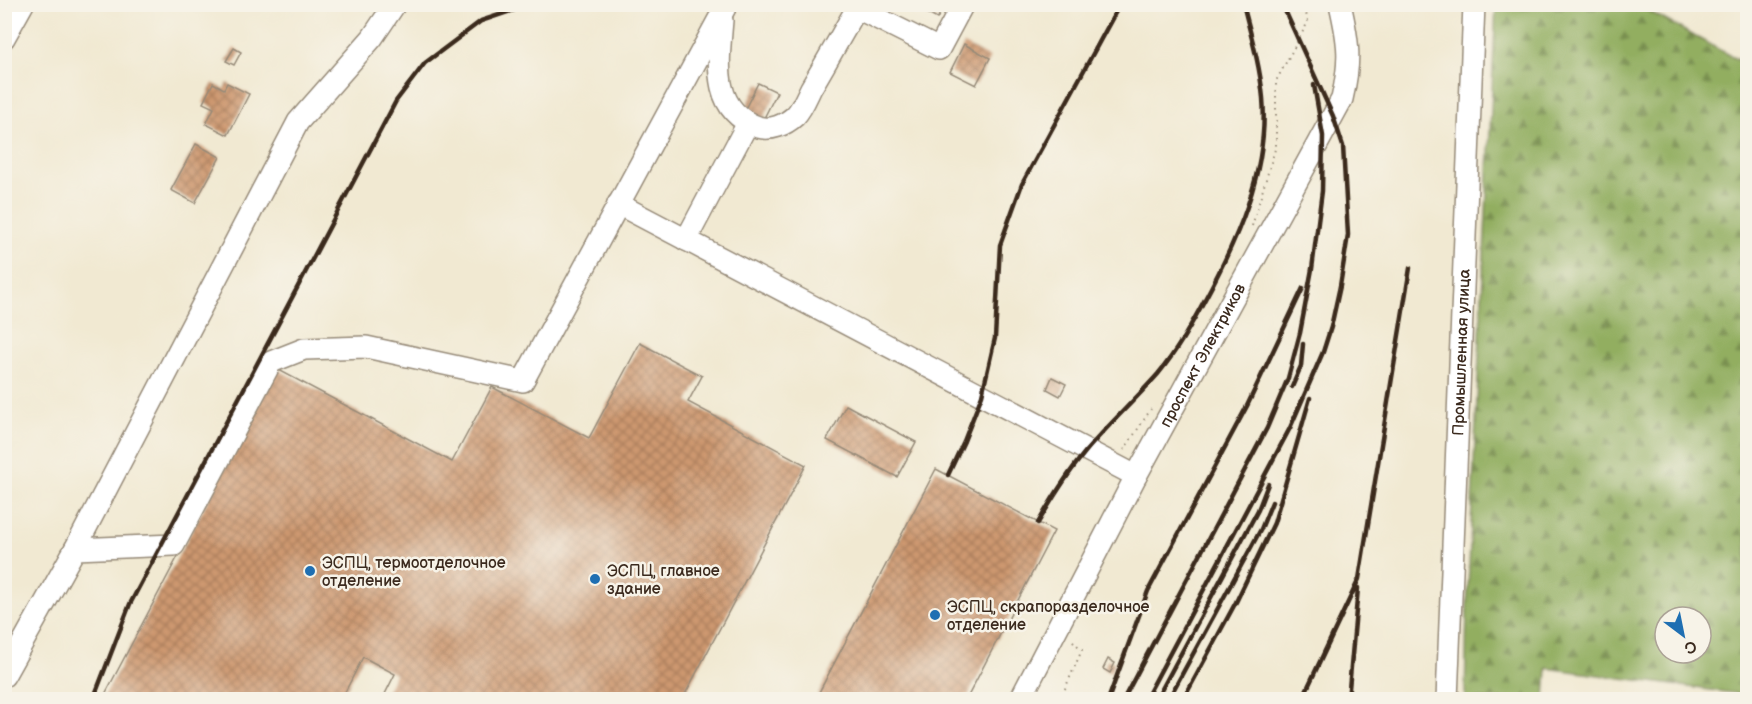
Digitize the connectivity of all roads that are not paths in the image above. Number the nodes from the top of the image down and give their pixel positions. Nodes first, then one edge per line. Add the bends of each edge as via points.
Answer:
1 (23, 4) edge
2 (395, 4) edge
3 (963, 4) edge
4 (1340, 4) edge
5 (1474, 4) edge
6 (858, 6) edge
7 (725, 9) edge
8 (4, 38) edge
9 (748, 123) junction
10 (618, 204) junction
11 (686, 240) junction
12 (1136, 476) junction
13 (75, 549) junction
14 (4, 676) edge
15 (1020, 699) edge
16 (1447, 699) edge

1 - 8 street
2 - 13 street via 372,38 298,122
3 - 6 street via 939,49
4 - 12 street, проспект Электриков via 1349,69 1342,99
5 - 16 street, Промышленная улица
6 - 9 street via 796,115 775,128
7 - 9 street via 718,69 731,111
7 - 10 street
9 - 11 street
10 - 11 street
10 - 13 street via 523,381 366,347 304,349 270,362 174,545
11 - 12 street
12 - 15 street, проспект Электриков
13 - 14 street

